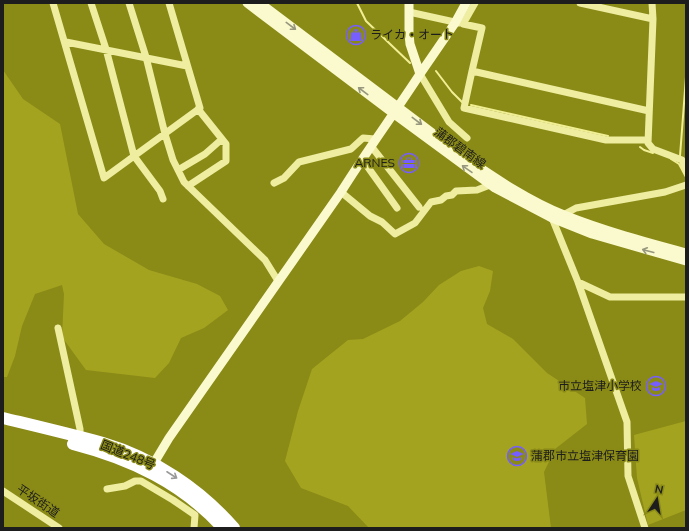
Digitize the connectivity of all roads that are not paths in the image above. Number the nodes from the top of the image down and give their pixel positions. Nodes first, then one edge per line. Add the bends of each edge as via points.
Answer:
1 (54, 3) edge
2 (91, 3) edge
3 (129, 3) edge
4 (169, 3) edge
5 (247, 3) edge
6 (260, 3) edge
7 (466, 3) edge
8 (475, 3) edge
9 (580, 3) edge
10 (652, 3) edge
11 (409, 8) edge
12 (653, 20) junction
13 (459, 23) junction
14 (66, 42) junction
15 (106, 49) junction
16 (146, 57) junction
17 (187, 66) junction
18 (472, 71) junction
19 (420, 74) junction
20 (198, 109) junction
21 (396, 110) junction
22 (649, 111) junction
23 (165, 134) junction
24 (467, 138) dead end
25 (222, 139) junction
26 (648, 140) junction
27 (373, 143) junction
28 (134, 156) junction
29 (362, 159) junction
30 (178, 170) junction
31 (686, 170) edge
32 (274, 183) dead end
33 (490, 185) junction
34 (188, 186) junction
35 (686, 186) edge
36 (341, 192) junction
37 (163, 199) dead end
38 (419, 207) dead end
39 (396, 208) dead end
40 (564, 215) junction
41 (552, 218) junction
42 (686, 253) edge
43 (686, 261) edge
44 (278, 281) junction
45 (578, 282) junction
46 (686, 297) edge
47 (58, 328) dead end
48 (3, 418) edge
49 (3, 426) edge
50 (80, 438) junction
51 (151, 468) junction
52 (107, 489) dead end
53 (4, 491) edge
54 (59, 528) edge
55 (194, 528) edge
56 (223, 528) edge
57 (234, 528) edge
58 (645, 528) edge

1 - 14 street
2 - 15 street
3 - 16 street
4 - 17 street
21 -> 5 main road, 蒲郡碧南線
6 -> 21 main road, 蒲郡碧南線
7 - 13 main road
8 - 13 street
9 - 12 street
10 - 12 street
11 - 13 street
11 - 19 main road via 410,44
12 - 22 street
13 - 18 street via 482,28
13 - 19 main road
14 - 15 street
14 - 28 street via 104,178
15 - 16 street
15 - 28 street
16 - 17 street
16 - 23 street
17 - 20 street via 200,108
18 - 22 street
18 - 26 street via 464,108 606,140
19 - 21 main road
19 - 24 street via 449,122
20 - 23 street
20 - 25 street
21 - 27 main road
33 -> 21 main road, 蒲郡碧南線
21 -> 40 main road, 蒲郡碧南線 via 500,182
22 - 26 street
23 - 28 street
23 - 30 street
25 - 30 street via 205,154
25 - 34 street via 226,144 226,161
26 - 31 street via 653,149 682,160
27 - 29 main road
27 - 32 street via 363,138 351,149 299,162 284,178
27 - 38 street
28 - 37 street
29 - 36 main road
29 - 39 street
30 - 34 street
33 - 36 street via 477,190 456,191 432,202 415,222 395,234
33 - 41 main road, 蒲郡碧南線
34 - 44 street via 265,260
35 - 40 street via 576,208
36 - 44 main road
40 - 42 main road, 蒲郡碧南線 via 598,228
43 -> 41 main road, 蒲郡碧南線 via 592,234
41 - 45 street
44 - 51 main road
45 - 46 street via 610,297
45 - 58 street via 627,422 628,476
47 - 50 street
48 - 50 highway, 国道248号
49 - 51 highway, 国道248号
50 - 51 highway, 国道248号 via 104,444
51 - 56 highway, 国道248号 via 201,507
51 -> 57 highway, 国道248号 via 185,484 206,500
52 - 55 street via 141,481 195,516
53 - 54 street, 平坂街道

